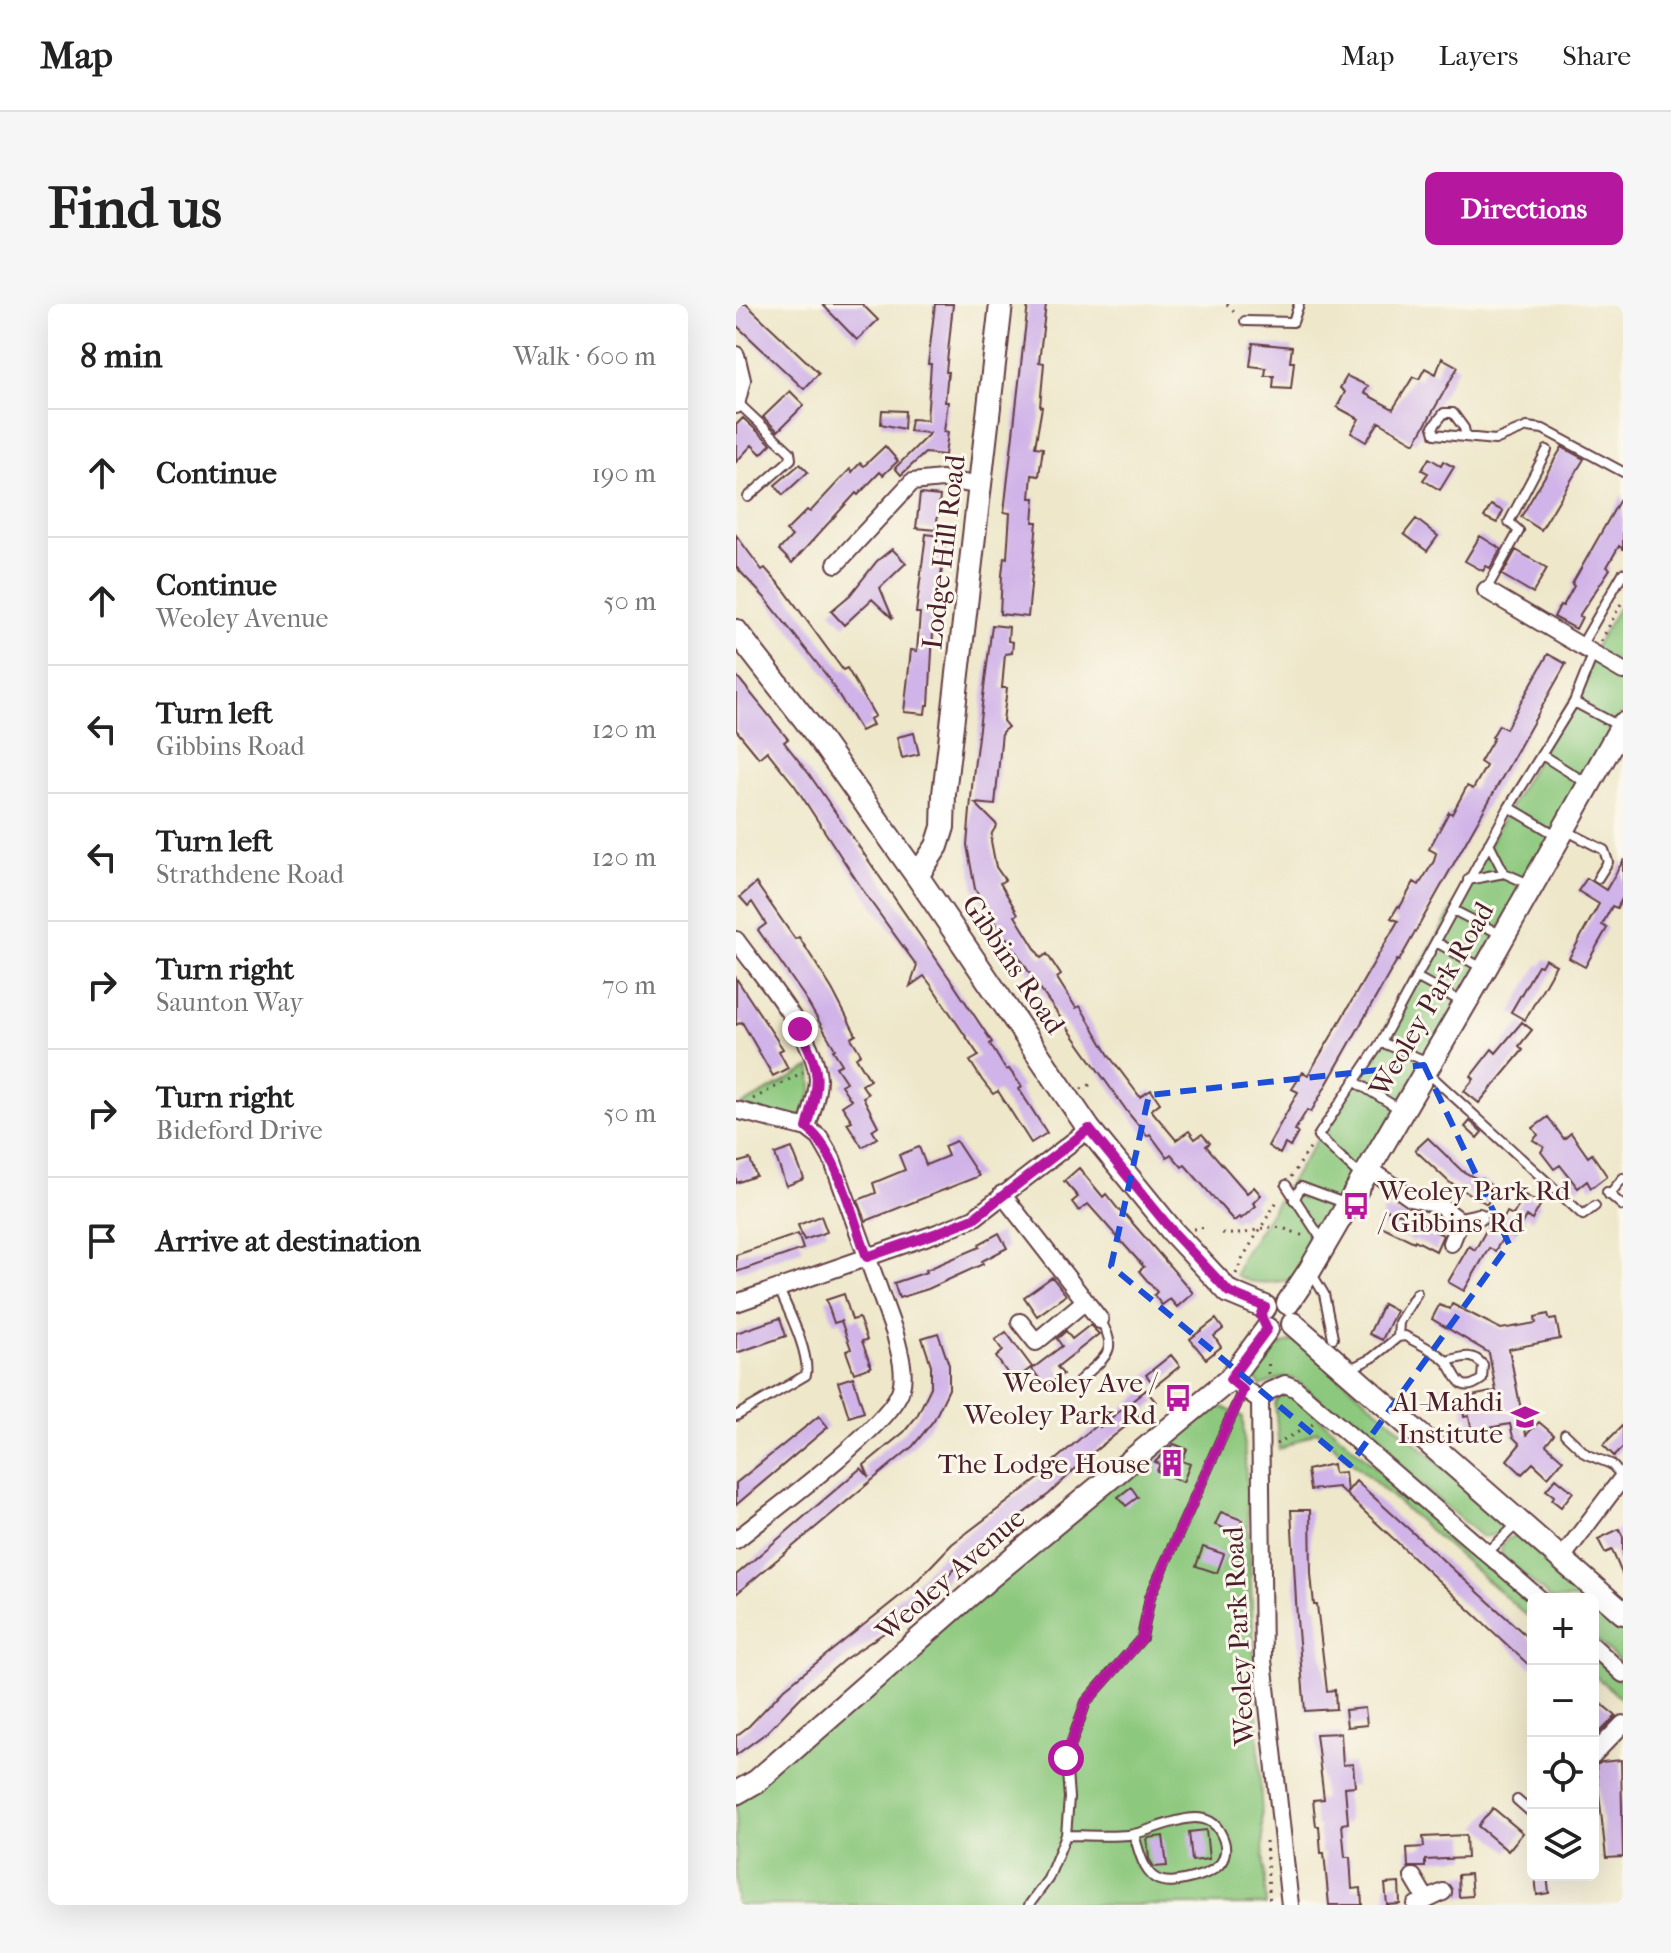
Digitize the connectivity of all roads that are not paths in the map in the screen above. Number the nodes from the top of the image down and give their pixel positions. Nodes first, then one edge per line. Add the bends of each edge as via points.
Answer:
1 (1001, 304) edge
2 (1299, 304) edge
3 (1245, 321) dead end
4 (736, 355) edge
5 (737, 404) edge
6 (1466, 437) dead end
7 (1547, 450) dead end
8 (1623, 472) edge
9 (981, 486) junction
10 (748, 497) dead end
11 (836, 564) dead end
12 (1623, 573) edge
13 (1486, 590) joint
14 (736, 631) edge
15 (1588, 655) junction
16 (1623, 671) edge
17 (1574, 702) junction
18 (1622, 726) edge
19 (1542, 755) junction
20 (1589, 785) junction
21 (943, 807) junction
22 (1509, 807) junction
23 (1562, 833) junction
24 (1489, 843) junction
25 (900, 854) junction
26 (1504, 873) junction
27 (917, 876) junction
28 (1598, 878) dead end
29 (1468, 880) junction
30 (1532, 885) junction
31 (1453, 910) junction
32 (1504, 936) junction
33 (736, 940) edge
34 (1436, 942) junction
35 (1485, 969) junction
36 (1416, 977) junction
37 (1465, 1003) junction
38 (1381, 1042) junction
39 (1426, 1066) junction
40 (1354, 1081) junction
41 (1401, 1110) junction
42 (742, 1112) edge
43 (807, 1128) junction
44 (1089, 1129) junction
45 (1365, 1173) junction
46 (1623, 1178) edge
47 (1286, 1185) road end
48 (1002, 1194) junction
49 (1294, 1200) junction
50 (1347, 1204) junction
51 (1595, 1206) dead end
52 (1623, 1206) edge
53 (1479, 1217) dead end
54 (1460, 1221) junction
55 (1451, 1243) dead end
56 (1325, 1244) junction
57 (867, 1257) junction
58 (1310, 1270) junction
59 (779, 1288) junction
60 (1417, 1293) dead end
61 (1084, 1302) junction
62 (736, 1303) edge
63 (1291, 1314) junction
64 (1100, 1320) joint
65 (1020, 1322) dead end
66 (1266, 1329) junction
67 (1398, 1337) junction
68 (1333, 1338) dead end
69 (1447, 1361) junction
70 (1348, 1371) junction
71 (1080, 1380) dead end
72 (1236, 1384) junction
73 (1264, 1396) junction
74 (736, 1416) edge
75 (1565, 1434) dead end
76 (1623, 1477) edge
77 (1518, 1523) junction
78 (736, 1540) edge
79 (1486, 1554) junction
80 (1561, 1559) junction
81 (1533, 1593) edge
82 (1623, 1613) edge
83 (1599, 1652) edge
84 (1623, 1674) edge
85 (1623, 1724) edge
86 (1599, 1749) edge
87 (736, 1793) edge
88 (1517, 1800) dead end
89 (1527, 1809) edge
90 (1134, 1834) junction
91 (1066, 1835) junction
92 (1413, 1877) dead end
93 (1443, 1892) dead end
94 (1421, 1902) edge
95 (1029, 1905) edge
96 (1290, 1905) edge

1 - 9 street, Lodge Hill Road
2 - 3 lane via 1293,322
4 - 5 street via 742,380
5 - 10 lane via 790,452 791,459
6 - 8 lane via 1495,440 1527,427 1543,429
7 - 13 lane via 1509,522 1519,531
9 - 11 street via 942,479 912,482
9 - 21 street, Lodge Hill Road
12 - 15 lane
13 - 15 street
14 - 25 street, Gibbins Road
15 - 16 street
15 - 17 lane
17 - 18 lane
17 - 19 lane
18 - 20 street, Weoley Park Road
19 - 20 lane
19 - 22 lane
20 - 23 street, Weoley Park Road
21 - 25 street, Lodge Hill Road via 922,844
21 - 27 street, Lodge Hill Road via 937,846
22 - 23 lane
22 - 24 lane
23 - 28 lane via 1604,850 1608,862
23 - 30 street, Weoley Park Road
24 - 26 lane
24 - 29 lane
25 - 27 street, Gibbins Road
26 - 29 lane
26 - 30 lane
27 - 44 street, Gibbins Road
29 - 31 lane
30 - 32 street, Weoley Park Road
31 - 32 lane
31 - 34 lane
32 - 35 street, Weoley Park Road
33 - 43 street via 800,1029 816,1065 817,1095
34 - 35 lane
34 - 36 lane
35 - 37 street, Weoley Park Road
36 - 37 lane
36 - 38 lane
37 - 39 street, Weoley Park Road
38 - 39 lane
38 - 40 lane
39 - 41 street, Weoley Park Road
39 - 51 lane via 1583,1215
40 - 41 lane
40 - 45 lane via 1318,1136
41 - 45 street, Weoley Park Road
42 - 43 street
43 - 57 street via 832,1159
44 - 48 street
44 - 66 street, Gibbins Road via 1173,1232
45 - 50 street, Weoley Park Road
45 - 54 street via 1411,1198 1439,1205
46 - 52 lane via 1608,1194
47 - 49 lane
48 - 57 street via 974,1218
48 - 61 street
49 - 50 lane via 1301,1187
49 - 56 lane
50 - 56 street, Weoley Park Road
53 - 54 street
54 - 55 street
56 - 58 street, Weoley Park Road
57 - 59 street
57 - 78 street via 902,1362 901,1391 870,1431
58 - 63 street, Weoley Park Road
58 - 68 lane via 1324,1294
59 - 62 street
59 - 74 lane via 806,1375
60 - 67 lane via 1399,1322
61 - 64 street
61 - 65 street via 1036,1342
63 - 66 street via 1281,1333
63 - 66 street via 1278,1300
63 - 70 street via 1307,1338
64 - 71 lane via 1111,1344
66 - 72 street, Weoley Avenue
67 - 69 lane
67 - 70 lane
69 - 69 lane via 1463,1385 1482,1379 1483,1365 1474,1357
70 - 77 street
72 - 73 street
72 - 87 street, Weoley Avenue via 990,1577 757,1781
72 - 91 lane via 1150,1597 1142,1638 1086,1702 1066,1758
73 - 79 street via 1285,1384 1295,1388
73 - 96 street, Weoley Park Road via 1263,1660
75 - 76 lane
76 - 80 street
77 - 79 lane
77 - 80 street
79 - 81 street
80 - 82 street
83 - 84 street
85 - 86 street
88 - 89 lane
90 - 90 lane via 1194,1817 1206,1819 1220,1832 1224,1858 1207,1873 1157,1880 1142,1863
90 - 91 lane
91 - 95 lane via 1048,1879
92 - 94 street
93 - 94 street

